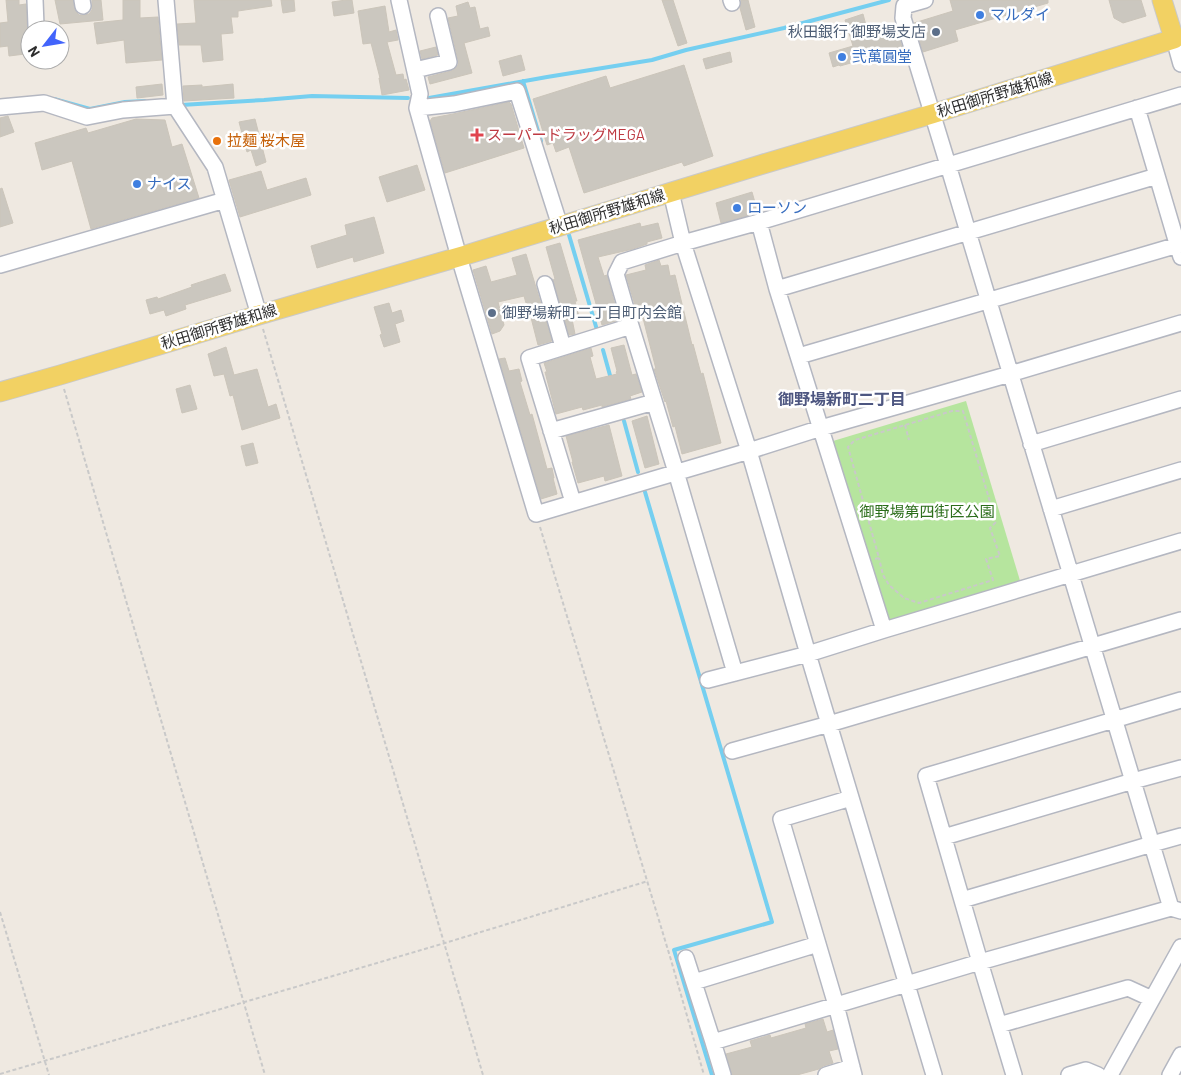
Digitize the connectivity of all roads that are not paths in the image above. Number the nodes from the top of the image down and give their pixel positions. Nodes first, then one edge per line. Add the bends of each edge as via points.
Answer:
1 (35, 0) edge
2 (166, 0) edge
3 (399, 0) edge
4 (925, 0) edge
5 (1162, 0) edge
6 (438, 16) dead end
7 (36, 20) edge
8 (1177, 38) edge
9 (1181, 64) edge
10 (415, 70) junction
11 (1181, 95) edge
12 (175, 106) junction
13 (0, 107) edge
14 (417, 108) junction
15 (1137, 108) junction
16 (932, 114) junction
17 (948, 165) junction
18 (1157, 176) junction
19 (671, 192) junction
20 (225, 200) junction
21 (759, 222) junction
22 (560, 226) junction
23 (968, 232) junction
24 (683, 243) junction
25 (1179, 251) edge
26 (459, 256) junction
27 (0, 265) edge
28 (545, 284) dead end
29 (777, 289) junction
30 (988, 301) junction
31 (259, 314) junction
32 (1181, 323) edge
33 (631, 326) junction
34 (563, 347) junction
35 (798, 356) junction
36 (1010, 374) junction
37 (0, 392) edge
38 (1181, 399) edge
39 (654, 402) junction
40 (821, 428) junction
41 (551, 431) junction
42 (1031, 444) junction
43 (749, 451) junction
44 (1181, 470) edge
45 (676, 472) junction
46 (573, 502) junction
47 (1051, 509) junction
48 (1181, 541) edge
49 (1071, 574) junction
50 (1181, 620) edge
51 (884, 630) junction
52 (1092, 647) junction
53 (808, 654) junction
54 (735, 673) junction
55 (708, 680) dead end
56 (1181, 700) edge
57 (1115, 719) junction
58 (829, 724) junction
59 (732, 751) dead end
60 (1181, 768) edge
61 (1133, 781) junction
62 (851, 798) junction
63 (1181, 836) edge
64 (944, 837) junction
65 (1152, 844) junction
66 (962, 900) junction
67 (1176, 910) edge
68 (818, 944) junction
69 (1181, 946) edge
70 (686, 958) dead end
71 (980, 962) junction
72 (694, 982) junction
73 (907, 984) junction
74 (1152, 999) junction
75 (836, 1005) junction
76 (999, 1025) junction
77 (713, 1042) junction
78 (1181, 1055) edge
79 (853, 1071) edge
80 (723, 1075) edge
81 (826, 1075) edge
82 (934, 1075) edge
83 (1014, 1075) edge
84 (1069, 1075) edge
85 (1098, 1075) edge
86 (1110, 1075) edge
87 (1170, 1075) edge

1 - 7 street
2 - 12 street
3 - 10 street
4 - 16 street via 904,6 903,18
5 - 8 main road
6 - 10 street via 449,62
8 - 9 street
8 - 16 main road, 秋田御所野雄和線
10 - 14 street via 420,94
11 - 15 street
12 - 13 street via 87,117 44,103
12 - 20 street via 215,167
14 - 22 street via 517,91
14 - 26 street
15 - 17 street
15 - 18 street
16 - 17 street
16 - 19 main road, 秋田御所野雄和線
17 - 21 street
17 - 23 street
18 - 23 street
18 - 25 street
19 - 22 main road, 秋田御所野雄和線
19 - 24 street
20 - 27 street
20 - 31 street
21 - 24 street
21 - 29 street
22 - 26 main road, 秋田御所野雄和線
23 - 29 street
23 - 30 street
24 - 33 street via 622,262 616,274
24 - 43 street
25 - 30 street
26 - 31 main road, 秋田御所野雄和線
26 - 46 street via 536,514
28 - 34 street
29 - 35 street
30 - 35 street
30 - 36 street
31 - 37 main road, 秋田御所野雄和線
32 - 36 street
33 - 34 street
33 - 39 street
34 - 41 street via 528,358
35 - 40 street
36 - 40 street
36 - 42 street
38 - 42 street
39 - 41 street
39 - 45 street
40 - 43 street
40 - 51 street
41 - 46 street
42 - 47 street
43 - 45 street
43 - 53 street
44 - 47 street
45 - 46 street
45 - 54 street
47 - 49 street
48 - 49 street
49 - 51 street
49 - 52 street
50 - 52 street
51 - 53 street
52 - 57 street
52 - 58 street
53 - 54 street
53 - 58 street
54 - 55 street
56 - 57 street
57 - 61 street
57 - 64 street via 926,776
58 - 59 street
58 - 62 street
60 - 61 street
61 - 64 street
61 - 65 street
62 - 68 street via 781,819
62 - 73 street
63 - 65 street
64 - 66 street
65 - 66 street
65 - 67 street
66 - 71 street
67 - 71 street
68 - 72 street
68 - 75 street
69 - 74 street
70 - 72 street
71 - 73 street
71 - 76 street
72 - 77 street
73 - 75 street
73 - 82 street
74 - 76 street via 1128,988
74 - 86 street
75 - 77 street
75 - 79 street
76 - 83 street
77 - 80 street
78 - 87 street
79 - 81 street
84 - 85 street via 1086,1070

